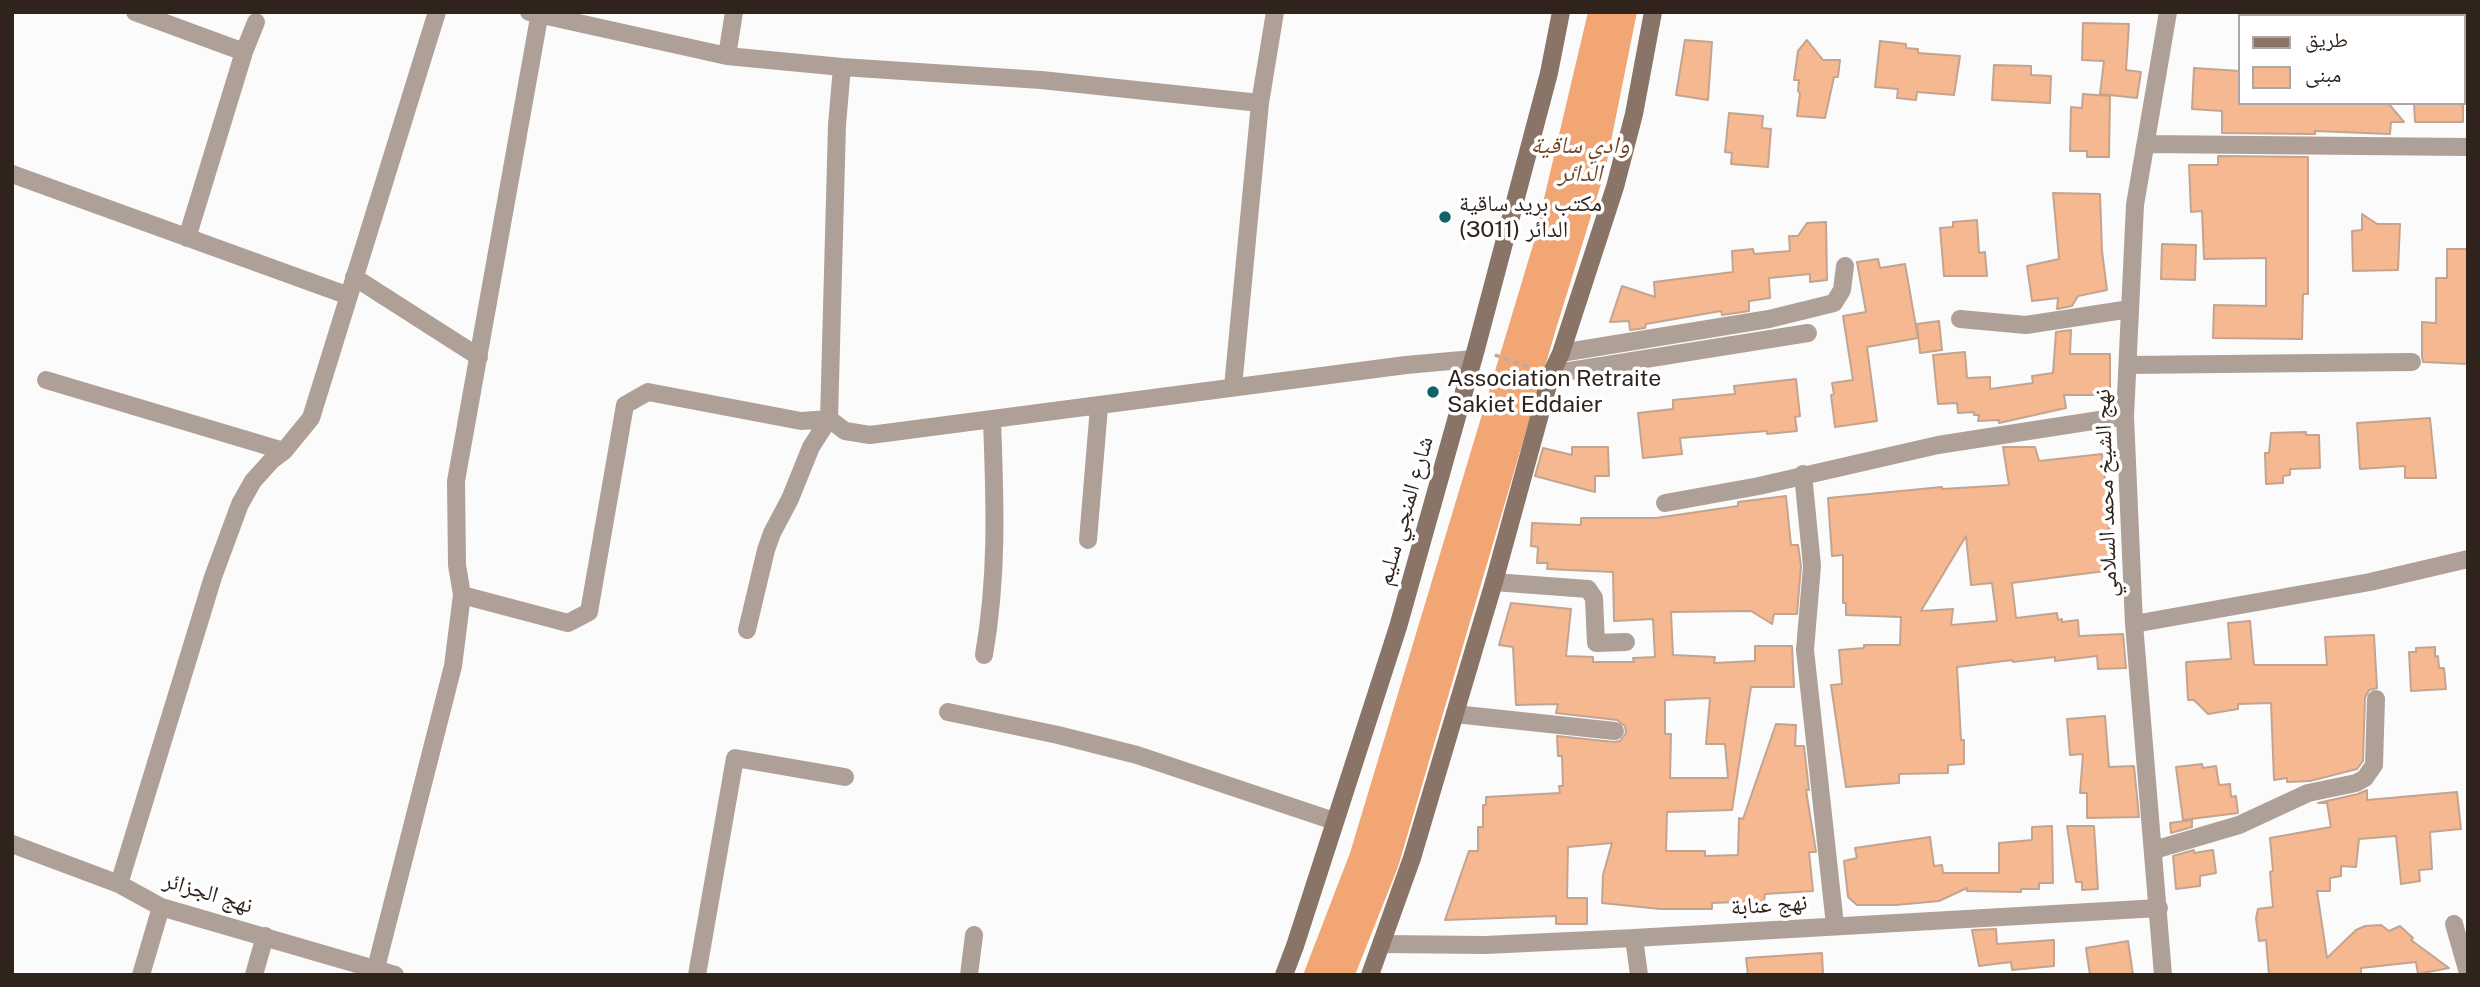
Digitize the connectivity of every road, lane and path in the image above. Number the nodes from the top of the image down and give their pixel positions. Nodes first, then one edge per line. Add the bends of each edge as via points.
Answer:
1 (135, 12) edge
2 (437, 12) edge
3 (734, 12) edge
4 (1275, 12) edge
5 (1561, 12) edge
6 (1653, 12) edge
7 (2168, 12) edge
8 (536, 13) edge
9 (256, 22) dead end
10 (244, 52) junction
11 (727, 56) junction
12 (842, 67) junction
13 (1260, 103) junction
14 (2147, 144) junction
15 (2468, 147) edge
16 (12, 174) edge
17 (187, 238) junction
18 (1845, 266) dead end
19 (355, 277) junction
20 (349, 296) junction
21 (2130, 309) junction
22 (1960, 319) dead end
23 (1808, 333) dead end
24 (1561, 353) junction
25 (1497, 356) dead end
26 (479, 357) junction
27 (1473, 359) junction
28 (2412, 362) dead end
29 (2128, 365) junction
30 (1548, 374) junction
31 (46, 380) dead end
32 (1233, 387) junction
33 (1100, 407) junction
34 (2125, 416) junction
35 (828, 419) junction
36 (992, 420) junction
37 (284, 451) junction
38 (1803, 474) junction
39 (1665, 503) dead end
40 (1088, 540) dead end
41 (2468, 559) edge
42 (1494, 582) junction
43 (462, 596) junction
44 (2134, 624) junction
45 (747, 630) dead end
46 (1626, 642) dead end
47 (984, 654) dead end
48 (2375, 699) dead end
49 (948, 712) dead end
50 (1455, 714) junction
51 (1615, 731) dead end
52 (845, 777) dead end
53 (1334, 821) junction
54 (12, 844) edge
55 (2154, 850) junction
56 (119, 884) junction
57 (161, 907) junction
58 (2159, 908) junction
59 (2454, 924) dead end
60 (1835, 925) junction
61 (974, 935) dead end
62 (265, 936) junction
63 (1634, 938) junction
64 (1382, 944) junction
65 (376, 968) junction
66 (2468, 973) edge
67 (141, 975) edge
68 (254, 975) edge
69 (395, 975) edge
70 (697, 975) edge
71 (969, 975) edge
72 (1284, 975) edge
73 (1370, 975) edge
74 (1639, 975) edge
75 (2164, 975) edge

1 - 10 street
2 - 19 street
3 - 11 street
4 - 13 street
5 - 27 main road, شارع المنجي سليم
6 - 24 main road via 1618,175
7 - 14 street, نهج الشيخ محمد السلامي
8 - 11 street
8 - 26 street
9 - 10 street
10 - 17 street
11 - 12 street
12 - 13 street via 1041,80
12 - 35 street
13 - 32 street
14 - 15 street
14 - 21 street, نهج الشيخ محمد السلامي via 2135,205
16 - 17 street
17 - 20 street
18 - 24 street via 1842,290 1834,303
19 - 20 street
19 - 26 street
20 - 37 street via 311,418
21 - 22 street via 2026,325
21 - 29 street, نهج الشيخ محمد السلامي
23 - 30 street
24 - 30 main road
25 - 30 path
26 - 43 street via 456,481
27 - 32 street
27 - 53 main road, شارع المنجي سليم via 1398,627
28 - 29 street
29 - 34 street, نهج الشيخ محمد السلامي
30 - 42 main road
31 - 37 street
32 - 33 street
33 - 36 street
33 - 40 street
34 - 38 street via 1938,445
34 - 44 street, نهج الشيخ محمد السلامي
35 - 36 street via 845,430 870,435
35 - 43 street via 802,421 648,392 625,405 589,612 568,623
35 - 45 street via 772,533
36 - 47 street via 995,569
37 - 56 street via 253,481 240,504
38 - 39 street
38 - 60 street via 1812,566 1805,650
41 - 44 street via 2370,582
42 - 46 street via 1588,589 1594,598 1596,643
42 - 50 main road
43 - 65 street via 453,666
44 - 55 street, نهج الشيخ محمد السلامي
48 - 55 street via 2374,765 2365,778 2308,793 2239,825
49 - 53 street via 1137,755
50 - 51 street
50 - 64 main road
52 - 70 street via 735,758
53 - 72 main road, شارع المنجي سليم
54 - 56 street, نهج الجزائر
55 - 58 street, نهج الشيخ محمد السلامي
56 - 57 street, نهج الجزائر
57 - 62 street, نهج الجزائر
57 - 67 street
58 - 60 street, نهج عنابة
58 - 75 street, نهج الشيخ محمد السلامي
59 - 66 street
60 - 63 street, نهج عنابة
61 - 71 street
62 - 65 street, نهج الجزائر
62 - 68 street
63 - 64 street, نهج عنابة
63 - 74 street
64 - 73 main road
65 - 69 street, نهج الجزائر

